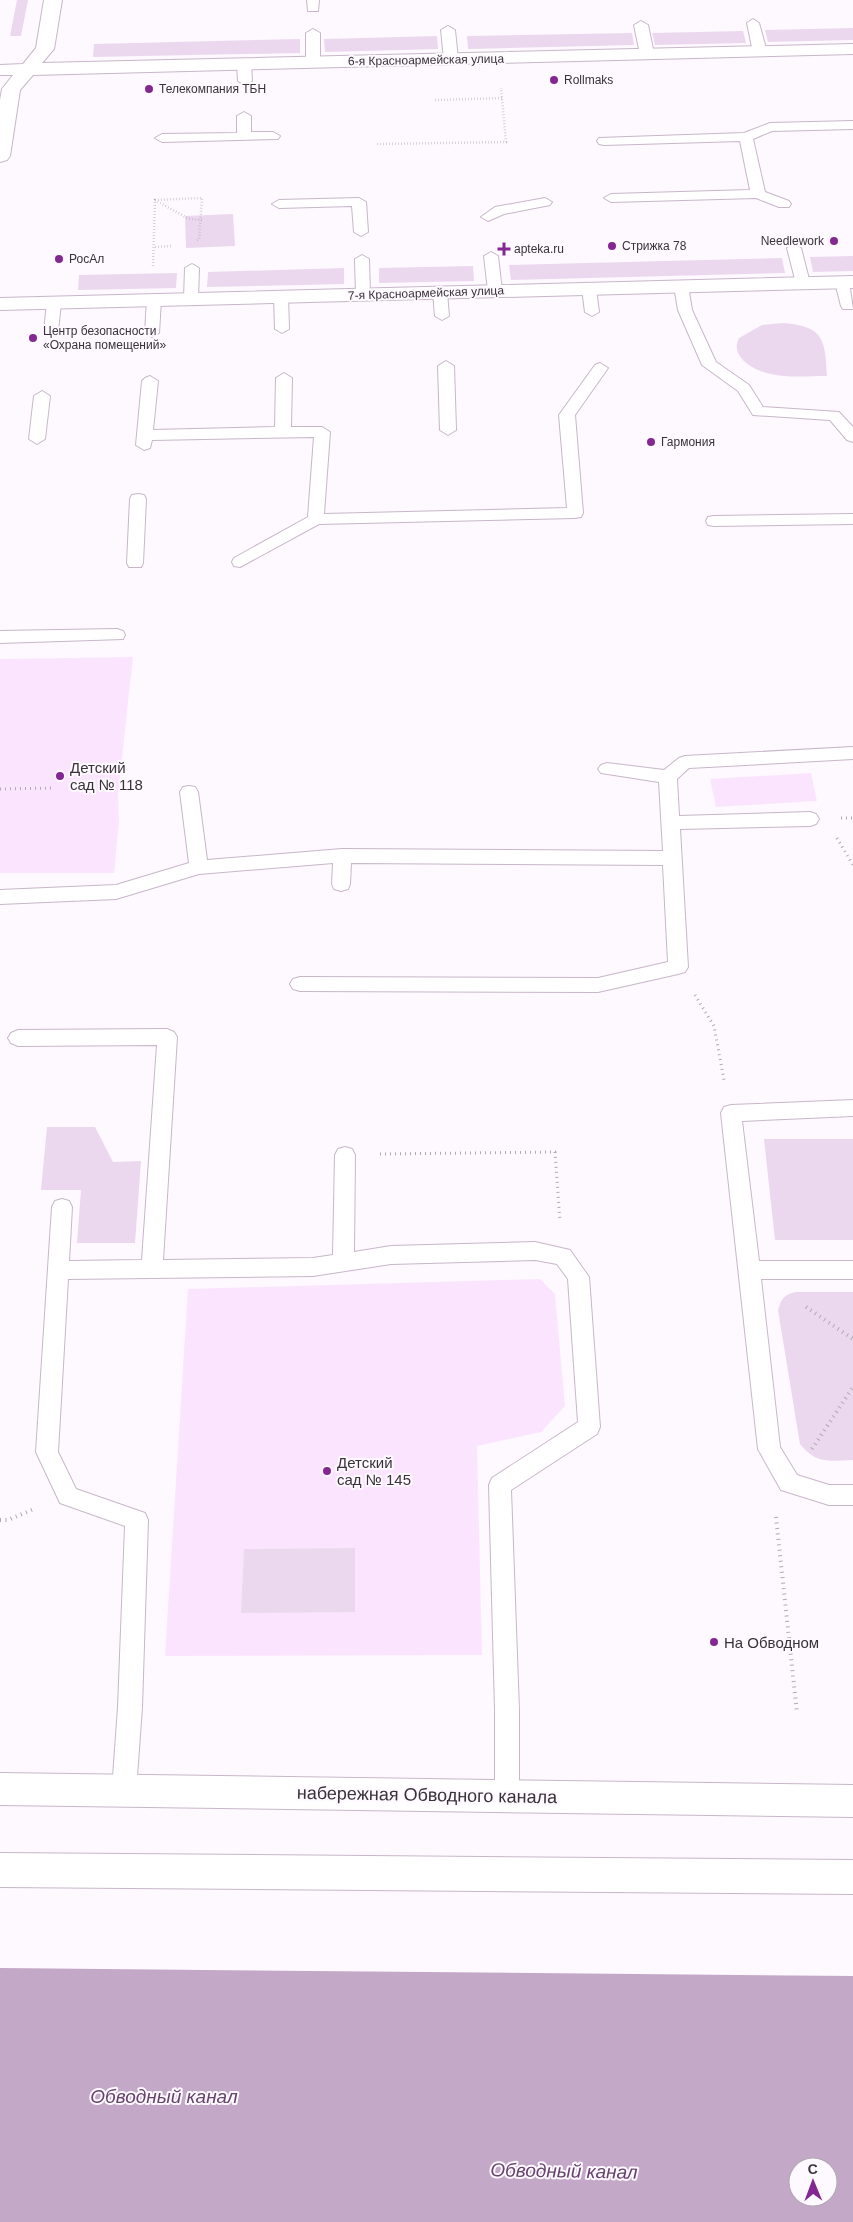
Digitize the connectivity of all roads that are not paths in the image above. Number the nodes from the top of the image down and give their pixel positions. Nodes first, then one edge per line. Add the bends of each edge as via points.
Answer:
1 (53, 0) edge
2 (753, 23) dead end
3 (641, 25) dead end
4 (448, 30) dead end
5 (313, 32) dead end
6 (853, 49) edge
7 (760, 52) junction
8 (646, 54) junction
9 (451, 59) junction
10 (313, 63) junction
11 (0, 70) edge
12 (29, 70) junction
13 (244, 116) dead end
14 (853, 125) edge
15 (273, 136) dead end
16 (746, 136) junction
17 (244, 137) junction
18 (162, 138) dead end
19 (604, 141) dead end
20 (0, 156) edge
21 (758, 194) junction
22 (611, 198) dead end
23 (545, 202) dead end
24 (279, 204) dead end
25 (784, 204) dead end
26 (488, 217) dead end
27 (361, 232) dead end
28 (794, 248) dead end
29 (491, 256) dead end
30 (362, 259) dead end
31 (192, 268) dead end
32 (847, 282) edge
33 (803, 283) junction
34 (681, 286) junction
35 (589, 289) junction
36 (495, 291) junction
37 (440, 293) junction
38 (363, 294) junction
39 (282, 297) junction
40 (190, 299) junction
41 (154, 300) junction
42 (54, 303) junction
43 (0, 304) edge
44 (848, 306) dead end
45 (592, 312) dead end
46 (442, 316) dead end
47 (282, 329) dead end
48 (51, 331) dead end
49 (152, 333) dead end
50 (446, 366) dead end
51 (600, 368) dead end
52 (284, 378) dead end
53 (150, 381) dead end
54 (42, 396) dead end
55 (448, 430) dead end
56 (283, 432) junction
57 (853, 437) edge
58 (37, 439) dead end
59 (138, 499) dead end
60 (316, 519) junction
61 (853, 519) edge
62 (714, 522) dead end
63 (240, 562) dead end
64 (135, 563) dead end
65 (117, 635) dead end
66 (0, 637) edge
67 (853, 753) edge
68 (607, 769) dead end
69 (668, 777) junction
70 (189, 792) dead end
71 (810, 819) dead end
72 (671, 823) junction
73 (342, 856) junction
74 (674, 858) junction
75 (199, 867) junction
76 (341, 884) dead end
77 (0, 897) edge
78 (300, 984) dead end
79 (18, 1038) dead end
80 (853, 1108) edge
81 (345, 1155) road end
82 (62, 1207) dead end
83 (342, 1264) junction
84 (152, 1269) junction
85 (58, 1270) junction
86 (750, 1270) junction
87 (853, 1270) edge
88 (853, 1495) edge
89 (0, 1789) edge
90 (124, 1791) junction
91 (507, 1796) junction
92 (853, 1801) edge
93 (0, 1870) edge
94 (853, 1877) edge

1 - 12 street via 45,48
2 - 7 lane
3 - 8 lane
4 - 9 lane
5 - 10 lane
6 - 7 street, 6-я Красноармейская улица
7 - 8 street, 6-я Красноармейская улица
8 - 9 street, 6-я Красноармейская улица
9 - 10 street, 6-я Красноармейская улица
10 - 12 street, 6-я Красноармейская улица via 244,73
11 - 12 street, 6-я Красноармейская улица
12 - 20 street via 12,89
13 - 17 lane
14 - 16 lane via 770,127
15 - 17 lane
16 - 19 lane
16 - 21 lane
17 - 18 lane
21 - 22 lane
21 - 25 lane
23 - 26 lane via 500,210
24 - 27 lane via 358,202
28 - 33 lane
29 - 36 lane
30 - 38 lane
31 - 40 lane
32 - 33 street, 7-я Красноармейская улица
32 - 44 lane
33 - 34 street, 7-я Красноармейская улица
34 - 35 street, 7-я Красноармейская улица
34 - 57 lane via 684,310 710,365 744,388 758,412 834,415
35 - 36 street, 7-я Красноармейская улица
35 - 45 lane
36 - 37 street, 7-я Красноармейская улица
37 - 38 street, 7-я Красноармейская улица
37 - 46 lane
38 - 39 street, 7-я Красноармейская улица
39 - 40 street, 7-я Красноармейская улица
39 - 47 lane
40 - 41 street, 7-я Красноармейская улица
41 - 42 street, 7-я Красноармейская улица
41 - 49 lane
42 - 43 street, 7-я Красноармейская улица
42 - 48 lane
50 - 55 lane
51 - 60 lane via 567,415 575,513
52 - 56 lane
53 - 56 lane via 145,440
54 - 58 lane
56 - 60 lane via 322,432
59 - 64 lane
60 - 63 lane
61 - 62 lane
65 - 66 lane
67 - 69 lane via 685,762
68 - 69 lane
69 - 72 lane
70 - 75 lane
71 - 72 lane
72 - 74 lane
73 - 74 lane
73 - 75 lane
73 - 76 lane
74 - 78 lane via 678,967 598,985 339,976
75 - 77 lane via 116,892
79 - 84 lane via 167,1037
80 - 86 lane via 731,1113
81 - 83 lane
82 - 85 lane
83 - 84 lane
83 - 91 lane via 391,1255 536,1251 562,1256 578,1277 589,1427 500,1485
84 - 85 lane
85 - 90 lane via 47,1452 68,1496 137,1520
86 - 87 lane
86 - 88 lane via 769,1449 789,1483 828,1495
89 - 90 street, набережная Обводного канала
90 - 91 street, набережная Обводного канала
91 - 92 street, набережная Обводного канала
93 - 94 street

